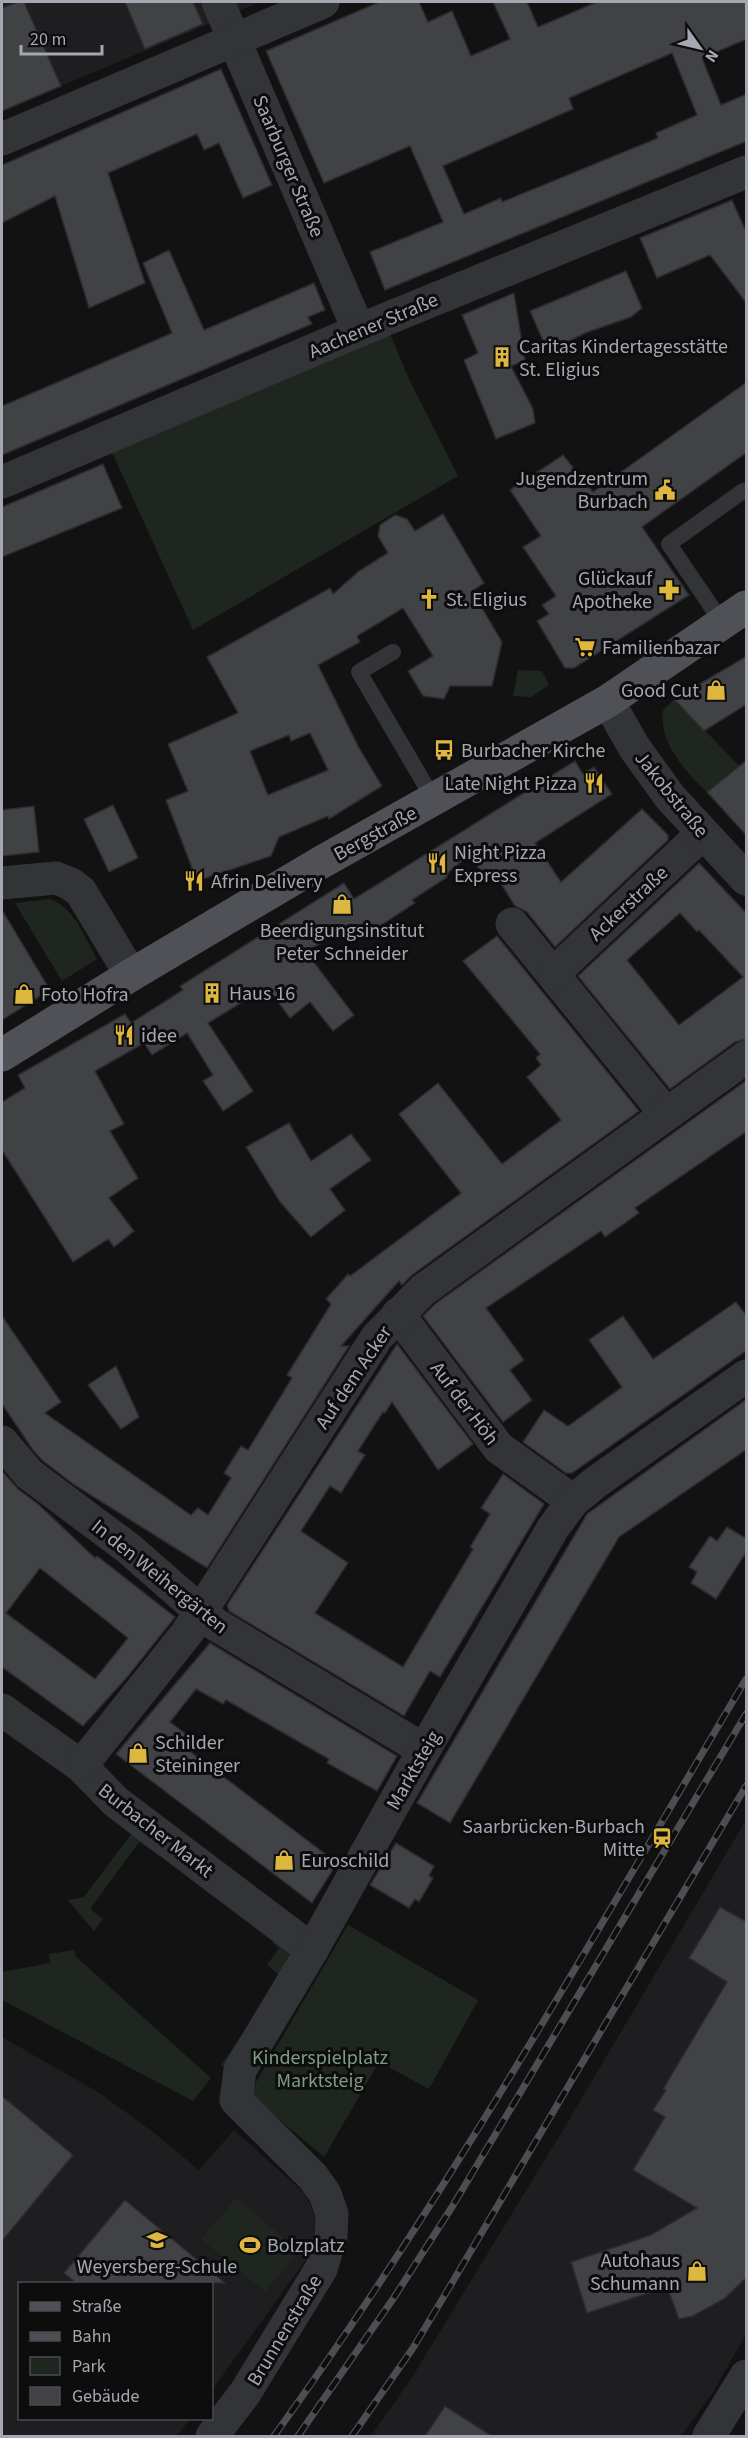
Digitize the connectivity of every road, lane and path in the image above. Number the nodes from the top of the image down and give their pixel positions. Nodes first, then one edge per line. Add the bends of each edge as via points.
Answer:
1 (218, 2) edge
2 (323, 2) edge
3 (234, 39) junction
4 (2, 139) edge
5 (747, 172) edge
6 (359, 331) junction
7 (2, 482) edge
8 (743, 491) dead end
9 (735, 615) edge
10 (393, 652) dead end
11 (608, 701) junction
12 (434, 800) junction
13 (703, 833) junction
14 (747, 879) edge
15 (2, 883) edge
16 (512, 924) dead end
17 (553, 974) junction
18 (131, 975) junction
19 (2, 1056) edge
20 (747, 1057) edge
21 (666, 1114) junction
22 (398, 1314) junction
23 (747, 1376) edge
24 (2, 1442) edge
25 (573, 1501) junction
26 (201, 1611) junction
27 (2, 1710) edge
28 (424, 1750) junction
29 (81, 1766) junction
30 (312, 1950) junction
31 (332, 2214) joint
32 (747, 2376) edge
33 (212, 2436) edge
34 (709, 2436) edge

1 - 3 street, Saarburger Straße
2 - 3 street
3 - 4 street
3 - 6 street, Saarburger Straße
5 - 6 street, Aachener Straße
6 - 7 street, Aachener Straße
8 - 9 lane via 669,544
9 - 11 main road, Bergstraße
10 - 12 lane via 359,672
11 - 12 main road, Bergstraße
11 - 13 street, Jakobstraße via 655,777
12 - 18 main road, Bergstraße
13 - 14 street, Jakobstraße
13 - 17 street, Ackerstraße
15 - 18 street via 56,878 71,884 81,892
16 - 17 street
17 - 21 street
18 - 19 main road, Bergstraße
20 - 21 street, Auf dem Acker
21 - 22 street, Auf dem Acker via 423,1290
22 - 25 street, Auf der Höh via 499,1448
22 - 26 street, Auf dem Acker via 377,1336
23 - 25 street, Marktsteig
24 - 26 street, In den Weihergärten via 29,1474 128,1548
25 - 28 street, Marktsteig via 553,1528
26 - 28 street, In den Weihergärten via 215,1624
26 - 29 street, Auf dem Acker
27 - 29 street, Burbacher Markt
28 - 30 street, Marktsteig
29 - 30 street, Burbacher Markt via 116,1802
30 - 31 street, Marktsteig via 240,2070 236,2100 313,2177
31 - 33 street, Brunnenstraße via 331,2236 321,2269 245,2393
32 - 34 street

